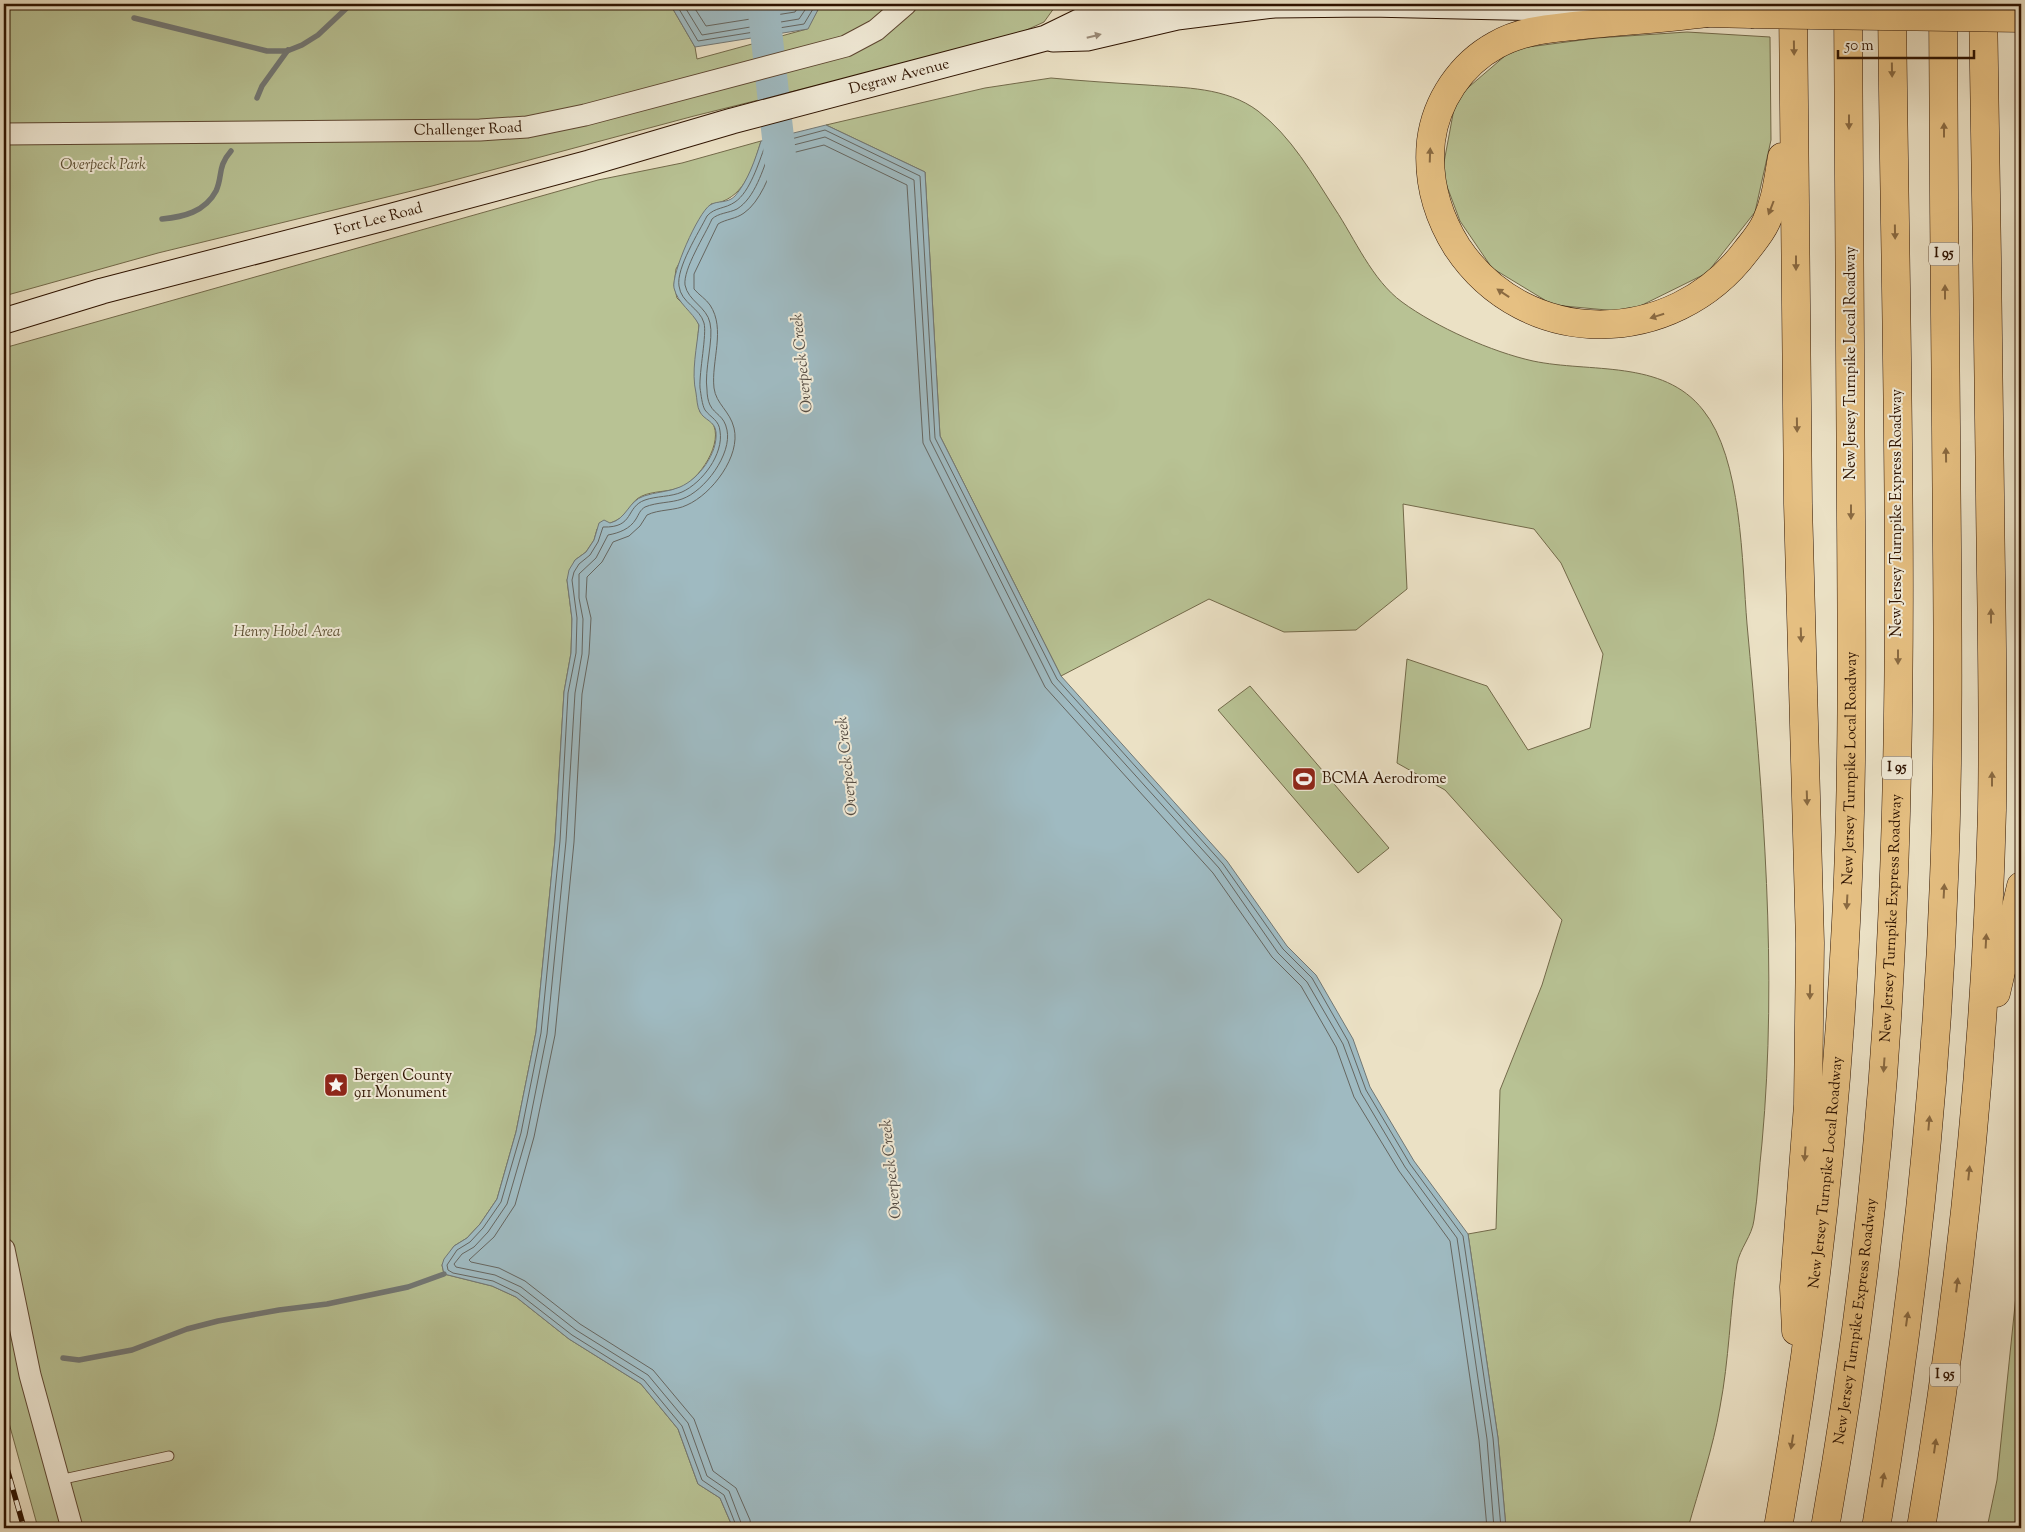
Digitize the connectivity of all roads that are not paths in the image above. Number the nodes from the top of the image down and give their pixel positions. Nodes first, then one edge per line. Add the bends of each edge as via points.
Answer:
1 (906, 4) edge
2 (1145, 4) edge
3 (1794, 4) edge
4 (1848, 4) edge
5 (1892, 4) edge
6 (1943, 4) edge
7 (1983, 4) edge
8 (1707, 13) junction
9 (2021, 18) edge
10 (1046, 38) junction
11 (1794, 92) junction
12 (751, 116) joint
13 (4, 134) edge
14 (4, 320) edge
15 (2021, 886) edge
16 (1979, 1060) junction
17 (4, 1249) edge
18 (1800, 1394) junction
19 (169, 1456) dead end
20 (58, 1480) junction
21 (72, 1528) edge
22 (1778, 1528) edge
23 (1825, 1528) edge
24 (1876, 1528) edge
25 (1922, 1528) edge

1 - 13 street, Challenger Road via 867,36 835,49 586,115 527,127
2 - 10 main road, Degraw Avenue via 1082,20
3 -> 11 main road
4 -> 18 main road, New Jersey Turnpike Local Roadway via 1852,559 1850,820 1844,970 1832,1128
5 -> 23 main road, New Jersey Turnpike Express Roadway / I 95 via 1898,550 1892,919 1881,1094 1864,1258
24 -> 6 main road, I 95 via 1904,1342 1924,1175 1938,1007 1944,882 1948,665
16 -> 7 main road, I 95 via 1992,808
8 - 9 main road, Degraw Avenue, bridge
10 -> 8 main road, Degraw Avenue via 1087,38 1185,16 1290,4 1594,8
11 -> 8 main road via 1776,193 1765,224 1730,271 1688,304 1635,322 1573,323 1532,310 1496,289 1479,274 1451,238 1434,197 1430,175 1430,152 1437,116 1466,68 1496,45 1530,32
10 - 12 main road, Degraw Avenue
11 -> 18 main road via 1798,513 1810,943 1808,1105 1794,1287
12 - 14 main road, Fort Lee Road via 566,170 110,289
15 - 16 main road
25 -> 16 main road, I 95 via 1954,1306
17 - 20 street via 30,1375
18 -> 22 main road, New Jersey Turnpike Local Roadway
19 - 20 lane
20 - 21 street

